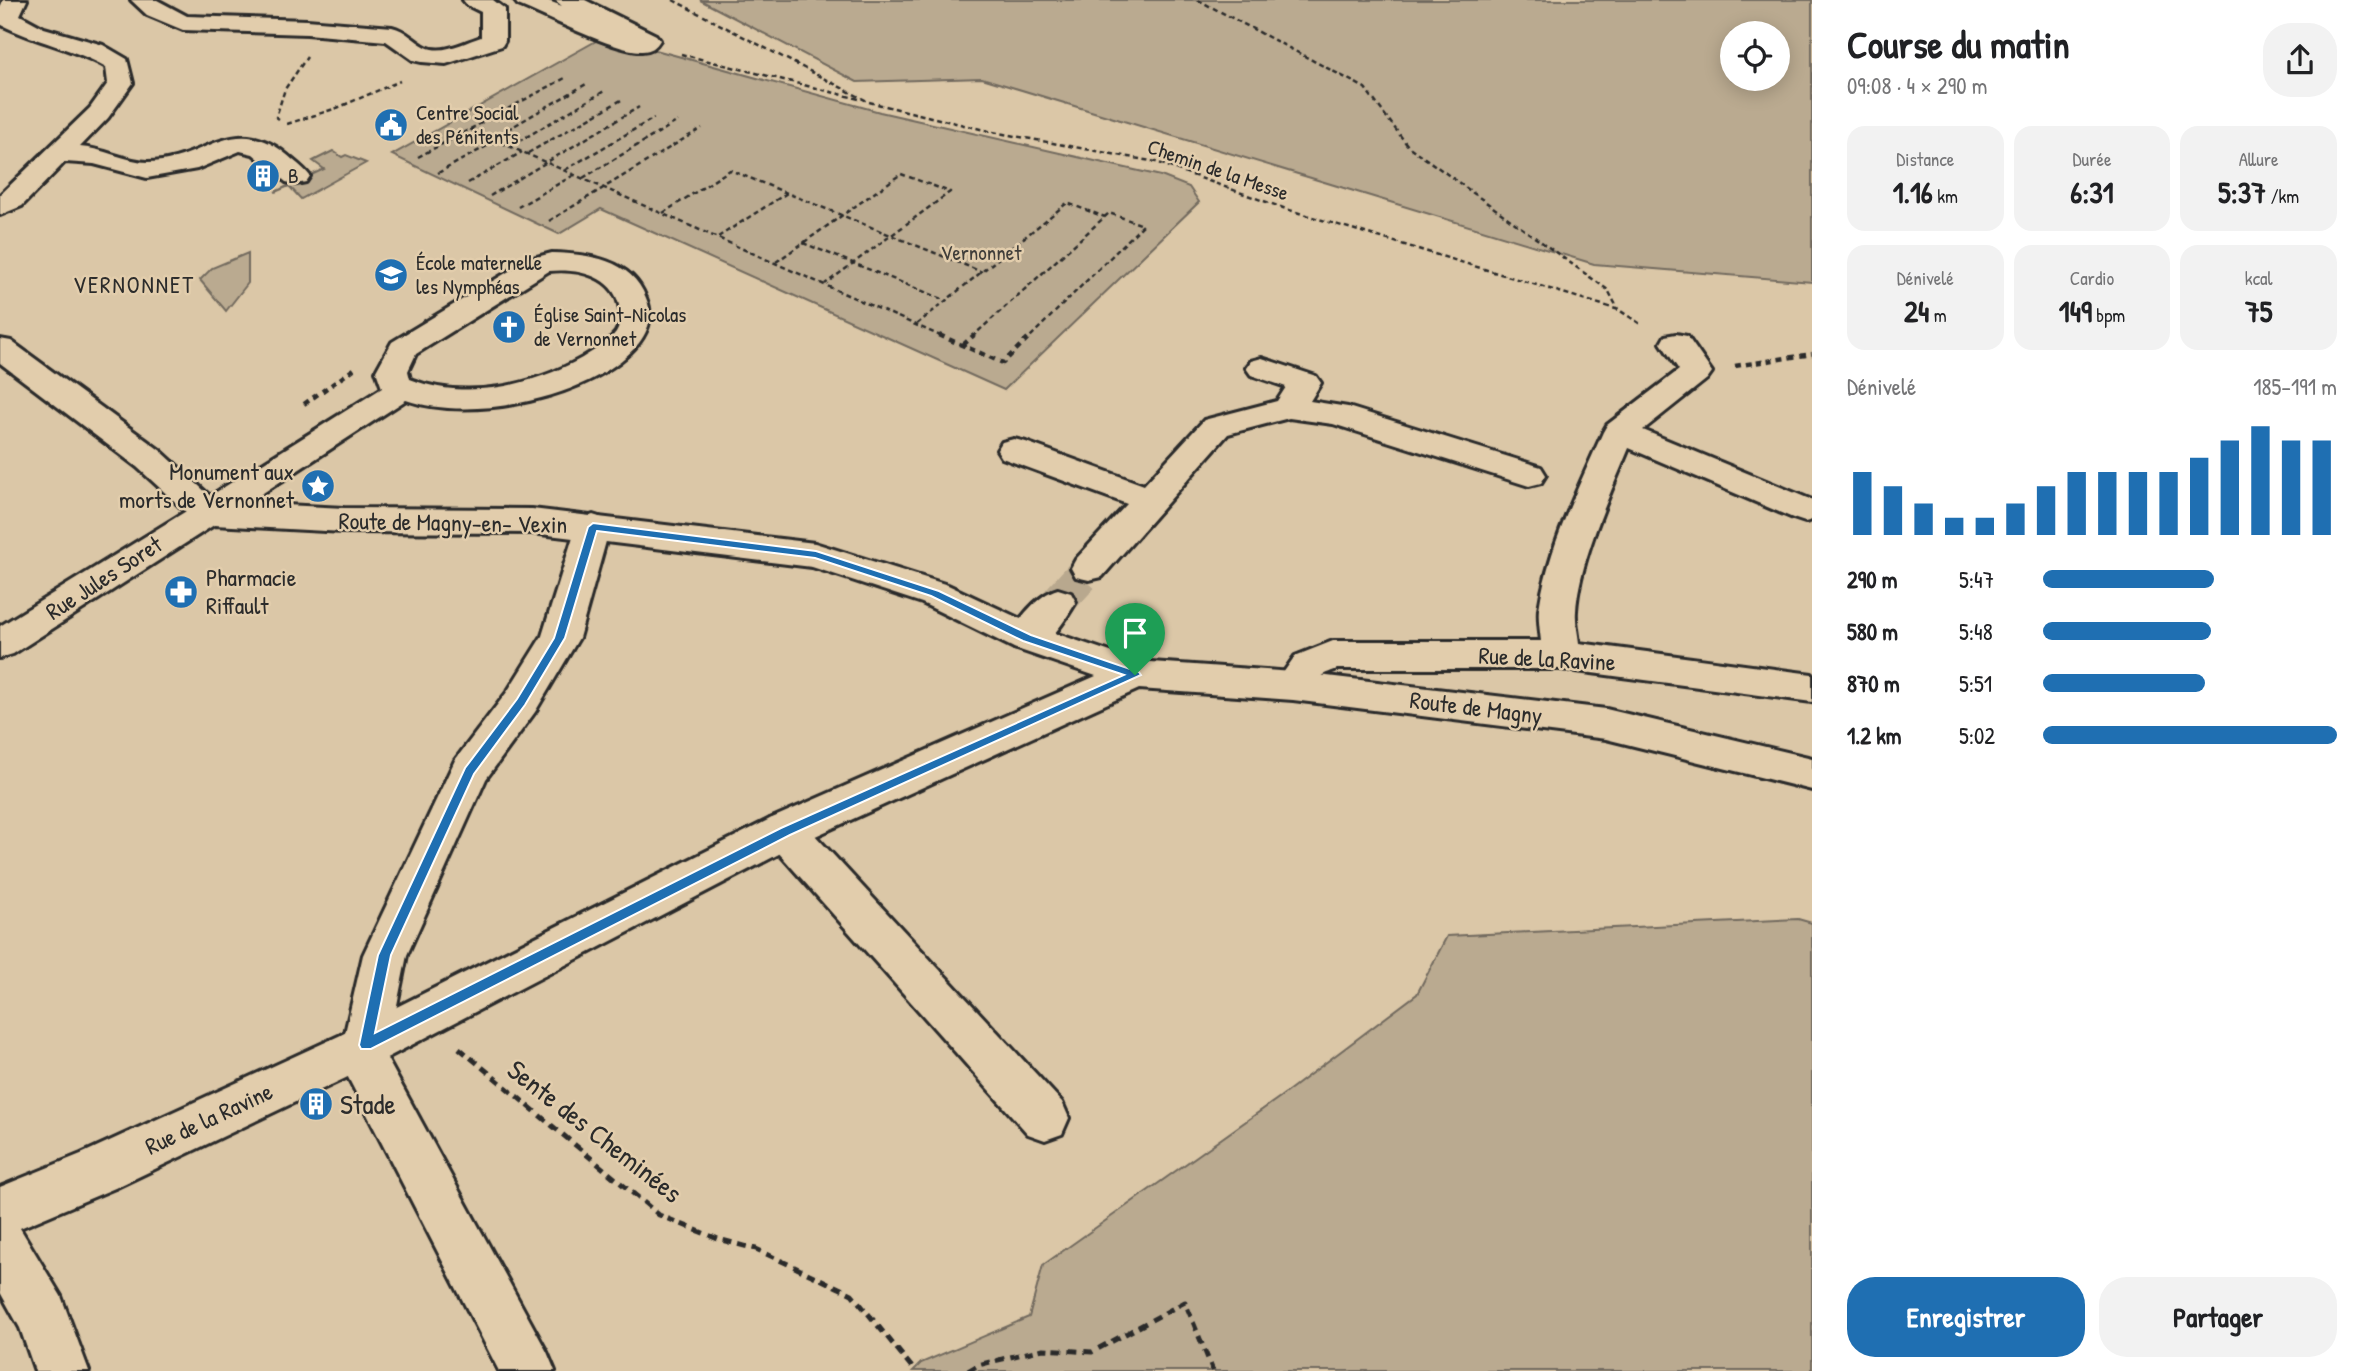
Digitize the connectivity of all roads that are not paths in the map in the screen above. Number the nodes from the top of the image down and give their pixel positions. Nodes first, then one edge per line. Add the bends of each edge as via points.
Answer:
1 (15, 0) edge
2 (143, 0) edge
3 (254, 0) edge
4 (475, 0) edge
5 (526, 0) edge
6 (568, 0) edge
7 (242, 24) junction
8 (60, 154) junction
9 (296, 176) dead end
10 (0, 207) edge
11 (1676, 344) road end
12 (0, 348) edge
13 (1262, 368) dead end
14 (401, 389) junction
15 (1289, 408) junction
16 (1619, 432) junction
17 (1014, 450) dead end
18 (1529, 475) dead end
19 (1150, 500) junction
20 (1805, 510) dead end
21 (208, 513) junction
22 (593, 527) junction
23 (1089, 568) tunnel mouth
24 (1058, 602) tunnel mouth
25 (1027, 638) junction
26 (0, 644) edge
27 (1561, 655) junction
28 (1135, 675) junction
29 (1293, 686) junction
30 (1812, 688) edge
31 (1812, 774) edge
32 (785, 831) junction
33 (362, 1048) junction
34 (1045, 1118) dead end
35 (0, 1212) edge
36 (0, 1242) edge
37 (62, 1371) edge
38 (528, 1371) edge

1 - 8 street via 7,18 36,33 94,50 118,64 121,83
2 - 7 street via 183,23
3 - 7 street
4 - 7 street via 493,9 493,41 446,57 422,55 392,34
5 - 6 street via 628,42 648,40
8 - 9 street via 95,156 148,170 188,163 238,144 261,148
8 - 10 street
11 - 16 street via 1696,372
12 - 21 street via 149,459
13 - 15 street via 1305,383
14 - 14 street via 431,399 457,400 492,397 567,379 626,340 635,327 629,286 609,271 589,265 539,265 403,349 392,371
14 - 21 street, Rue Jules Soret
15 - 18 street via 1337,414
15 - 19 street via 1216,428
16 - 20 street
16 - 27 street via 1567,569 1557,611
17 - 19 street
19 - 23 street
21 - 22 street, Route de Magny-en- Vexin via 344,520 532,521
21 - 26 street, Rue Jules Soret
22 - 25 street, Route de Magny-en- Vexin via 816,555 935,594
22 - 33 street via 560,638 521,702 469,771 385,955
24 - 25 street
25 - 28 street, Route de Magny-en- Vexin
27 - 29 street, Rue de la Ravine via 1333,655 1308,666
27 - 30 street, Rue de la Ravine
28 - 29 street, Route de Magny
28 - 32 street, Rue de la Ravine
29 - 31 street, Route de Magny via 1606,724
32 - 33 street, Rue de la Ravine
32 - 34 street
33 - 35 street, Rue de la Ravine
33 - 38 street
36 - 37 street via 42,1315

